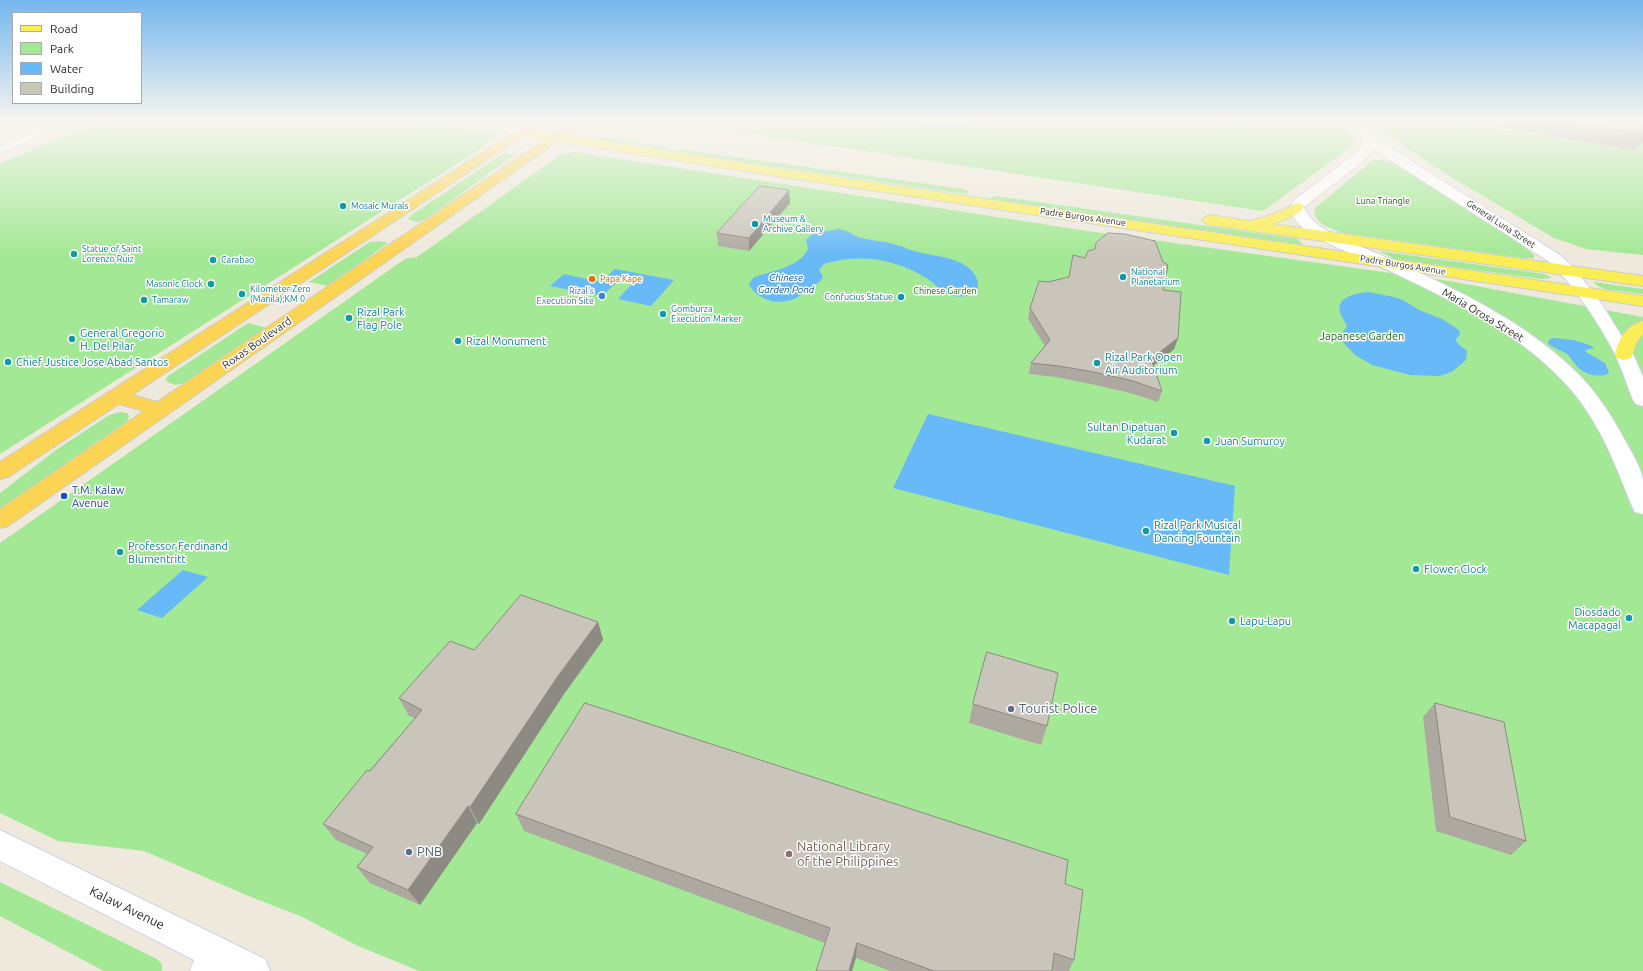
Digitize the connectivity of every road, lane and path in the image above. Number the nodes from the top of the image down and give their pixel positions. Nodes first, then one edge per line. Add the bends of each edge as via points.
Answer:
1 (470, 166) edge
2 (514, 166) edge
3 (755, 166) edge
4 (820, 166) edge
5 (1347, 166) edge
6 (1411, 166) edge
7 (999, 191) dead end
8 (981, 195) junction
9 (1297, 207) junction
10 (1193, 218) dead end
11 (1248, 226) junction
12 (372, 230) junction
13 (1332, 237) junction
14 (409, 239) junction
15 (1383, 261) junction
16 (1568, 271) junction
17 (1643, 281) edge
18 (1585, 293) junction
19 (1643, 301) edge
20 (1643, 326) edge
21 (1624, 354) junction
22 (116, 397) junction
23 (1643, 400) edge
24 (161, 410) junction
25 (0, 472) edge
26 (1643, 506) edge
27 (0, 520) edge
28 (0, 845) edge
29 (214, 963) edge
30 (254, 971) edge

1 - 12 highway
2 - 14 highway, Roxas Boulevard
3 - 8 main road, Padre Burgos Avenue
4 - 8 main road, Padre Burgos Avenue
5 - 9 street
6 - 16 street, General Luna Street via 1554,258
7 - 8 main road, Padre Burgos Avenue
8 - 15 main road, Padre Burgos Avenue
9 - 11 main road via 1277,218
9 - 13 street, Maria Orosa Street via 1306,222
10 - 11 main road, Padre Burgos Avenue
11 - 13 main road, Padre Burgos Avenue
12 - 14 highway
12 - 22 highway
13 - 15 street, Maria Orosa Street
13 - 16 main road, Padre Burgos Avenue
14 - 24 highway, Roxas Boulevard
15 - 18 main road, Padre Burgos Avenue
15 - 26 street, Maria Orosa Street via 1489,316 1551,358 1591,399 1604,419 1616,440
16 - 17 main road, Padre Burgos Avenue
16 - 18 street
18 - 19 main road, Padre Burgos Avenue
18 - 21 street
20 - 21 main road via 1634,331
21 - 23 street
22 - 24 highway
22 - 25 highway
24 - 27 highway, Roxas Boulevard
28 - 29 street, Kalaw Avenue
29 - 30 street, Kalaw Avenue

